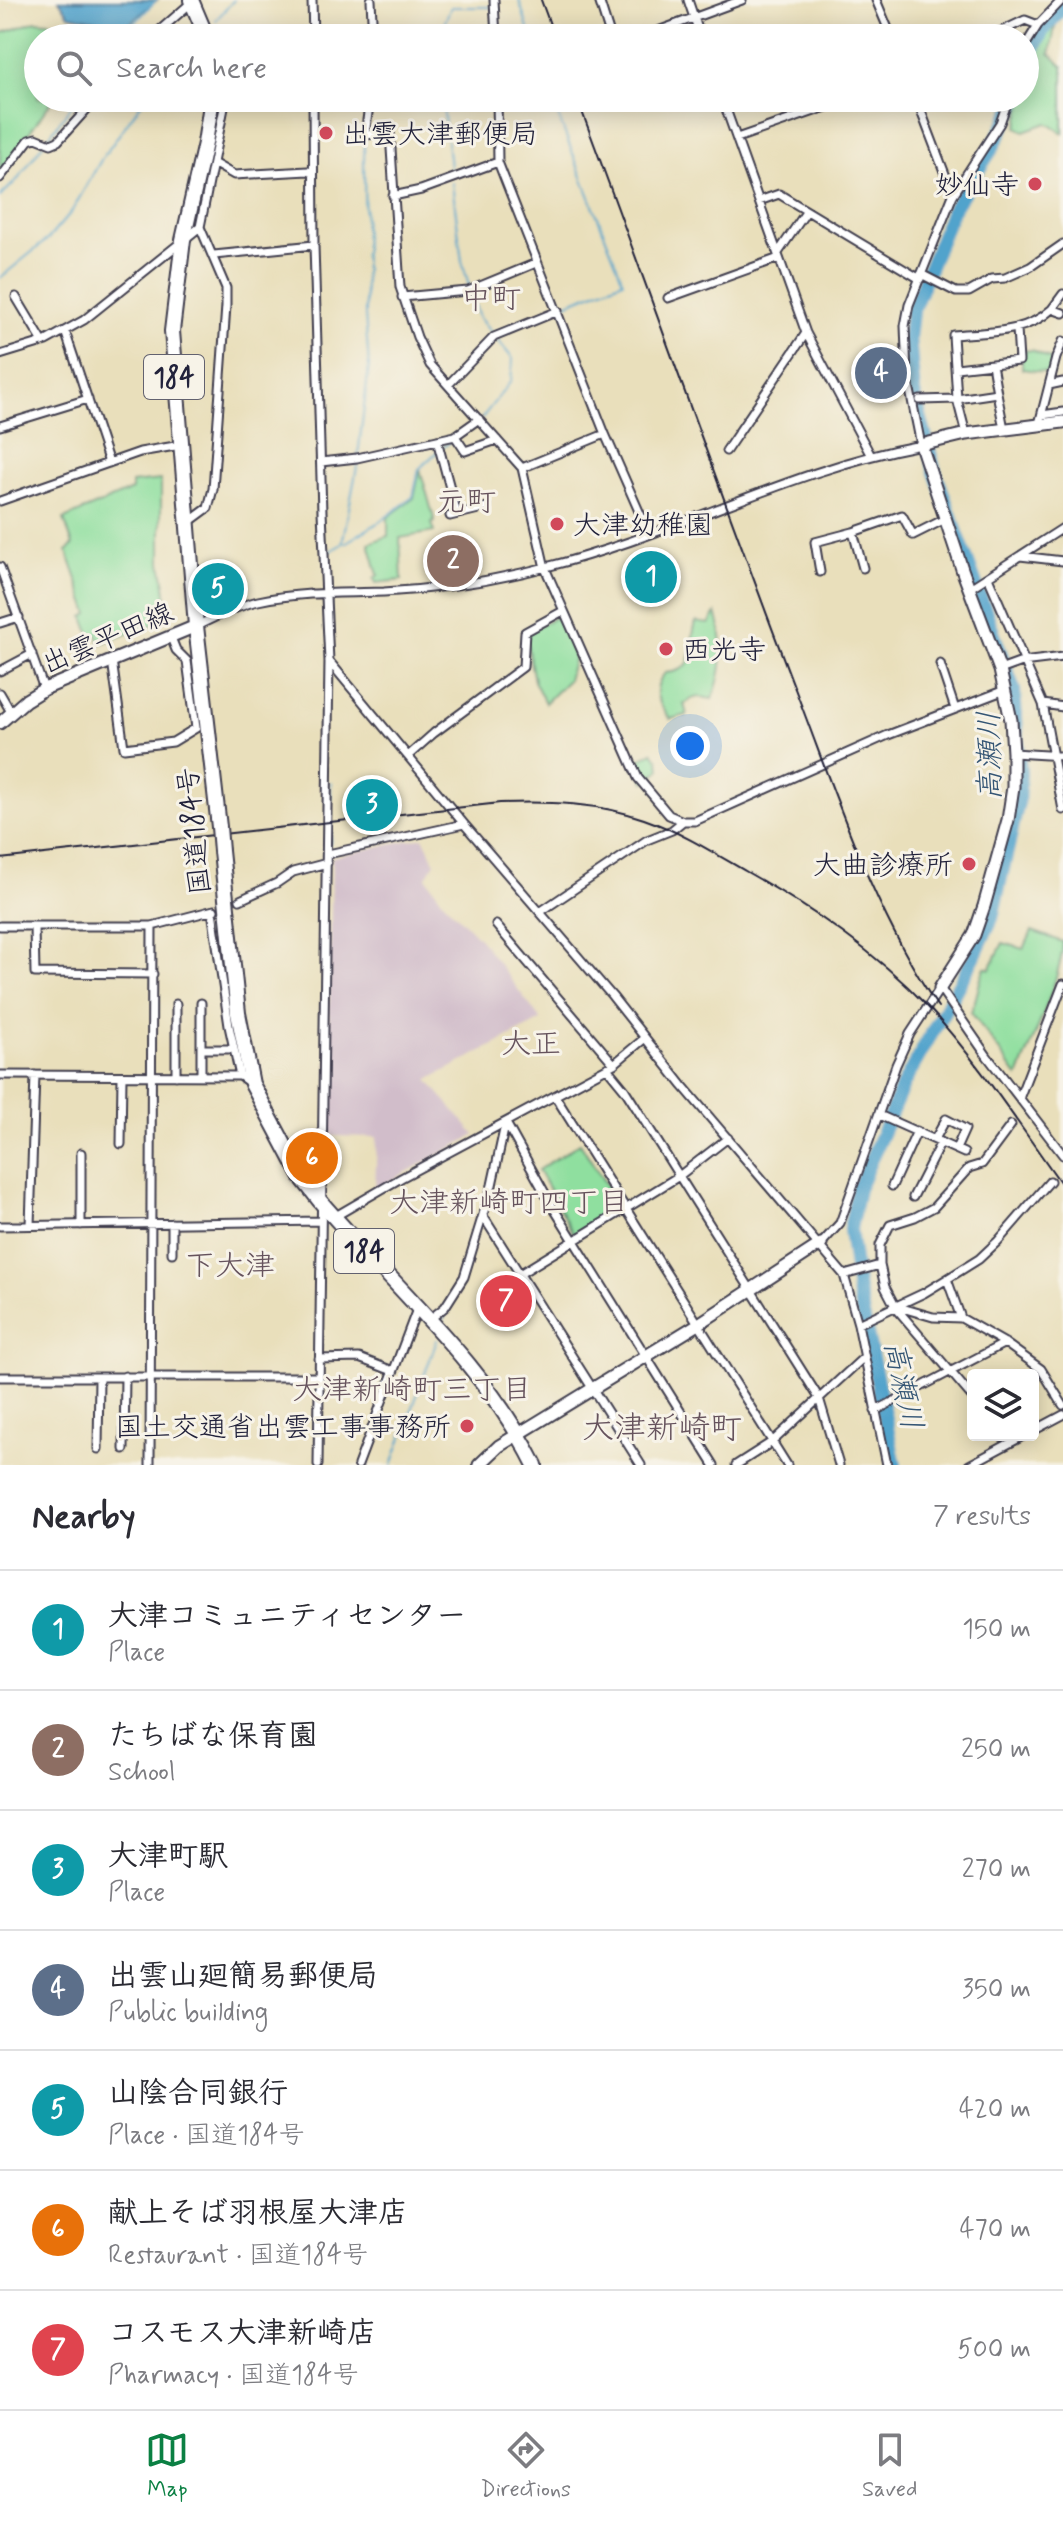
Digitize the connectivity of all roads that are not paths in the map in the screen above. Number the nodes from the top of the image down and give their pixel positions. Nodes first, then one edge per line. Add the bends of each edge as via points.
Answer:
1 (312, 0) edge
2 (371, 0) edge
3 (494, 0) edge
4 (599, 0) edge
5 (688, 0) edge
6 (742, 0) edge
7 (876, 0) edge
8 (1062, 0) edge
9 (192, 1) edge
10 (694, 17) junction
11 (167, 24) edge
12 (208, 24) edge
13 (313, 24) edge
14 (372, 24) edge
15 (495, 24) edge
16 (607, 24) edge
17 (676, 24) edge
18 (696, 24) edge
19 (886, 24) edge
20 (1017, 24) edge
21 (1035, 24) edge
22 (1039, 24) edge
23 (84, 112) edge
24 (210, 112) edge
25 (223, 112) edge
26 (313, 112) edge
27 (368, 112) edge
28 (497, 112) edge
29 (727, 112) edge
30 (812, 112) edge
31 (921, 112) edge
32 (1004, 112) edge
33 (737, 138) junction
34 (498, 162) junction
35 (213, 163) junction
36 (313, 173) junction
37 (0, 178) edge
38 (953, 195) junction
39 (393, 196) junction
40 (759, 201) junction
41 (806, 212) junction
42 (200, 227) junction
43 (183, 240) junction
44 (1063, 244) edge
45 (314, 245) junction
46 (214, 255) junction
47 (778, 256) junction
48 (536, 263) junction
49 (920, 276) junction
50 (1063, 294) edge
51 (16, 297) dead end
52 (402, 297) junction
53 (668, 298) dead end
54 (1052, 309) junction
55 (558, 311) junction
56 (1063, 313) edge
57 (1017, 329) junction
58 (65, 331) junction
59 (806, 333) junction
60 (1063, 341) edge
61 (43, 342) junction
62 (0, 355) edge
63 (992, 364) junction
64 (956, 368) junction
65 (1063, 382) edge
66 (448, 385) junction
67 (1049, 385) junction
68 (997, 393) junction
69 (88, 399) junction
70 (957, 399) junction
71 (920, 400) dead end
72 (1063, 412) edge
73 (479, 419) junction
74 (1041, 420) junction
75 (1063, 422) edge
76 (0, 426) edge
77 (1004, 429) junction
78 (605, 434) junction
79 (966, 434) junction
80 (455, 436) junction
81 (437, 440) junction
82 (497, 440) junction
83 (181, 445) junction
84 (921, 445) junction
85 (726, 451) dead end
86 (870, 454) junction
87 (321, 462) junction
88 (109, 463) junction
89 (522, 468) junction
90 (0, 501) edge
91 (487, 507) dead end
92 (945, 519) junction
93 (189, 522) junction
94 (1063, 528) edge
95 (853, 532) junction
96 (649, 534) junction
97 (1020, 556) junction
98 (1063, 561) edge
99 (545, 568) junction
100 (863, 568) dead end
101 (0, 570) edge
102 (820, 572) dead end
103 (988, 577) junction
104 (970, 588) junction
105 (327, 591) junction
106 (563, 611) junction
107 (19, 617) junction
108 (0, 623) edge
109 (196, 626) junction
110 (170, 635) junction
111 (32, 654) junction
112 (1063, 657) edge
113 (112, 660) junction
114 (329, 661) junction
115 (1022, 662) junction
116 (940, 664) dead end
117 (1000, 670) junction
118 (0, 671) edge
119 (44, 689) junction
120 (1005, 690) junction
121 (0, 693) edge
122 (1043, 704) junction
123 (1063, 707) edge
124 (955, 709) junction
125 (11, 712) junction
126 (0, 723) edge
127 (1013, 753) junction
128 (1051, 755) junction
129 (408, 756) junction
130 (1063, 756) edge
131 (1063, 810) edge
132 (683, 821) junction
133 (464, 824) junction
134 (328, 859) junction
135 (240, 900) dead end
136 (540, 912) junction
137 (496, 925) dead end
138 (0, 926) edge
139 (152, 926) junction
140 (34, 927) junction
141 (153, 974) junction
142 (1063, 984) edge
143 (940, 988) junction
144 (201, 1003) dead end
145 (176, 1004) dead end
146 (645, 1038) junction
147 (201, 1049) junction
148 (230, 1049) dead end
149 (610, 1066) junction
150 (0, 1075) edge
151 (35, 1075) junction
152 (122, 1076) junction
153 (152, 1076) junction
154 (176, 1076) junction
155 (201, 1076) junction
156 (246, 1080) junction
157 (555, 1096) junction
158 (1020, 1096) junction
159 (879, 1115) junction
160 (506, 1123) junction
161 (1011, 1125) dead end
162 (917, 1131) junction
163 (728, 1138) junction
164 (938, 1140) junction
165 (121, 1144) dead end
166 (81, 1153) dead end
167 (1063, 1155) edge
168 (679, 1176) junction
169 (1050, 1181) dead end
170 (892, 1186) dead end
171 (913, 1197) dead end
172 (320, 1201) junction
173 (626, 1208) junction
174 (483, 1216) junction
175 (327, 1219) junction
176 (151, 1223) junction
177 (172, 1223) junction
178 (30, 1225) junction
179 (81, 1225) junction
180 (0, 1226) edge
181 (574, 1240) junction
182 (821, 1244) junction
183 (172, 1253) dead end
184 (880, 1265) junction
185 (518, 1275) junction
186 (844, 1275) junction
187 (947, 1279) junction
188 (750, 1289) junction
189 (895, 1306) junction
190 (417, 1309) junction
191 (961, 1318) junction
192 (429, 1320) junction
193 (858, 1324) junction
194 (697, 1325) junction
195 (1005, 1343) junction
196 (646, 1355) junction
197 (864, 1357) junction
198 (319, 1359) junction
199 (393, 1371) junction
200 (950, 1372) junction
201 (125, 1376) junction
202 (151, 1376) junction
203 (0, 1377) edge
204 (99, 1377) junction
205 (319, 1377) junction
206 (592, 1388) junction
207 (967, 1391) edge
208 (819, 1398) junction
209 (1063, 1405) edge
210 (875, 1411) junction
211 (1063, 1415) edge
212 (1039, 1428) edge
213 (519, 1435) junction
214 (1005, 1441) edge
215 (1014, 1441) edge
216 (772, 1442) junction
217 (1007, 1445) junction
218 (98, 1449) dead end
219 (124, 1449) dead end
220 (150, 1465) edge
221 (318, 1465) edge
222 (358, 1465) edge
223 (479, 1465) edge
224 (535, 1465) edge
225 (641, 1465) edge
226 (714, 1465) edge
227 (736, 1465) edge
228 (787, 1465) edge
229 (839, 1465) edge
230 (887, 1465) edge
231 (969, 1465) edge

1 - 13 street
2 - 14 street
3 - 15 street
4 - 16 street
5 - 10 street
6 - 10 street
7 - 19 street
8 - 22 street
9 - 11 street
9 - 12 highway
10 - 17 street
10 - 18 street
20 - 21 street
23 - 37 street via 58,141 29,140
24 - 43 highway, 国道184号 / 184
25 - 35 street
26 - 36 street
27 - 39 street via 365,135 390,133
28 - 34 street
29 - 33 street
30 - 33 street
31 - 38 street
32 - 38 street
33 - 40 street
34 - 39 street
34 - 48 street
35 - 36 street via 234,175
35 - 42 street
36 - 45 street
38 - 49 street
39 - 52 street
40 - 41 street via 779,194
40 - 47 street
41 - 47 street
41 - 49 street
42 - 43 street
42 - 46 street
43 - 58 street
43 - 83 highway, 国道184号 / 184 via 172,331
44 - 49 street via 1030,267 969,292 956,292
45 - 46 street
45 - 87 street
46 - 93 street via 226,288 226,306 213,489 208,508
47 - 53 street
47 - 59 street
48 - 52 street via 468,291
48 - 55 street
49 - 84 street via 905,326 907,375
50 - 54 street
51 - 61 street
52 - 66 street via 430,365
54 - 56 street
54 - 57 street
55 - 66 street via 494,337
55 - 78 street
57 - 63 street via 1019,361
57 - 64 street via 953,335
58 - 61 street
58 - 69 street
59 - 85 street
59 - 86 street
60 - 67 street
61 - 62 street
63 - 64 street
63 - 68 street
64 - 70 street
65 - 67 street
66 - 73 street
67 - 74 street
68 - 70 street
68 - 77 street
69 - 76 street
69 - 88 street
70 - 71 street
70 - 79 street
72 - 74 street
73 - 80 street
73 - 82 street
74 - 75 street
74 - 77 street
77 - 79 street
78 - 89 street
78 - 96 street
79 - 84 street
80 - 81 street
80 - 82 street via 465,451
81 - 87 street
81 - 91 street via 453,515
82 - 89 street
83 - 88 street
83 - 93 highway, 国道184号 / 184
84 - 86 street
84 - 92 street
86 - 96 street
87 - 105 street
88 - 90 street
89 - 99 street
92 - 95 street via 913,535 902,515
92 - 104 street
93 - 109 highway, 国道184号 / 184
94 - 97 street
95 - 100 street
95 - 102 street via 815,542
96 - 99 street
97 - 98 street
97 - 103 street
99 - 105 street via 455,585
99 - 106 street
101 - 107 street
103 - 104 street
103 - 115 street
104 - 117 street
105 - 109 street via 256,602
105 - 114 street
106 - 129 street via 525,632 523,667
106 - 132 street via 638,778 669,815
107 - 108 street
107 - 111 street
109 - 110 street, 出雲平田線
109 - 156 highway, 国道184号 / 184, bridge
110 - 113 street, 出雲平田線
110 - 113 street via 187,661 196,728 173,742 124,748
111 - 118 street
111 - 119 street
112 - 115 street
113 - 119 street, 出雲平田線
114 - 129 street
114 - 134 street
115 - 117 street
115 - 122 street
116 - 124 street
117 - 120 street
119 - 125 street, 出雲平田線
120 - 124 street
120 - 127 street
121 - 125 street
122 - 123 street
122 - 128 street
124 - 132 street via 695,821
125 - 126 street, 出雲平田線
127 - 128 street
127 - 143 street via 1008,820 984,906 974,935
128 - 130 street
128 - 131 street
129 - 133 street
132 - 136 street
133 - 134 street
133 - 136 street
134 - 135 street
134 - 172 street
136 - 146 street
137 - 149 street
138 - 140 street
139 - 140 street
139 - 141 street
139 - 156 street via 213,910 229,1026
140 - 141 street via 35,973
141 - 153 street
142 - 158 street
143 - 158 street
143 - 159 street via 910,1034
144 - 147 street
145 - 154 street
146 - 149 street
146 - 163 street
147 - 148 street
147 - 155 street
149 - 157 street
149 - 168 street
150 - 151 street
151 - 152 street
151 - 178 street
152 - 153 street
152 - 165 street
153 - 154 street
153 - 176 street
154 - 155 street
155 - 156 street
156 - 172 highway, 国道184号 / 184
157 - 160 street
157 - 173 street
158 - 167 street
159 - 162 street
159 - 182 street via 840,1223
160 - 174 street
160 - 175 street
160 - 181 street
161 - 184 street via 982,1164 969,1168 934,1207 890,1225 880,1245
162 - 164 street
162 - 170 street
163 - 168 street
163 - 182 street
164 - 164 street via 946,1119 965,1129 960,1151
164 - 171 street
166 - 179 street
168 - 173 street
168 - 188 street
169 - 187 street via 979,1259
172 - 175 highway, 国道184号 / 184
173 - 181 street
173 - 194 street
174 - 185 street
174 - 192 street via 464,1277 445,1307
175 - 177 street
175 - 190 highway, 国道184号 / 184
175 - 198 street
176 - 177 street
176 - 179 street
176 - 202 street
177 - 183 street
178 - 179 street
178 - 180 street
181 - 185 street
181 - 196 street
182 - 186 street
182 - 188 street
184 - 186 street
184 - 189 street
185 - 206 street
186 - 193 street
187 - 189 street
187 - 191 street
188 - 194 street
188 - 208 street
189 - 191 street via 933,1317
189 - 193 street
189 - 200 street
190 - 192 highway, 国道184号 / 184
190 - 199 street
191 - 195 street
192 - 213 highway, 国道184号 / 184 via 480,1378
193 - 197 street
194 - 196 street
194 - 216 street
195 - 200 street
195 - 209 street via 1041,1369
196 - 206 street
196 - 226 street
197 - 208 street
197 - 210 street
198 - 199 street via 359,1358
198 - 205 street
199 - 222 street
200 - 207 street
200 - 210 street
201 - 202 street
201 - 204 street
201 - 219 street
202 - 205 street
202 - 220 street
203 - 204 street
204 - 218 street
205 - 221 street
206 - 213 street
206 - 225 street
208 - 216 street
208 - 229 street
210 - 230 street
211 - 212 street
213 - 223 street
213 - 224 highway, 国道184号 / 184
214 - 217 street
215 - 217 street
216 - 227 street
216 - 228 street
217 - 231 street

